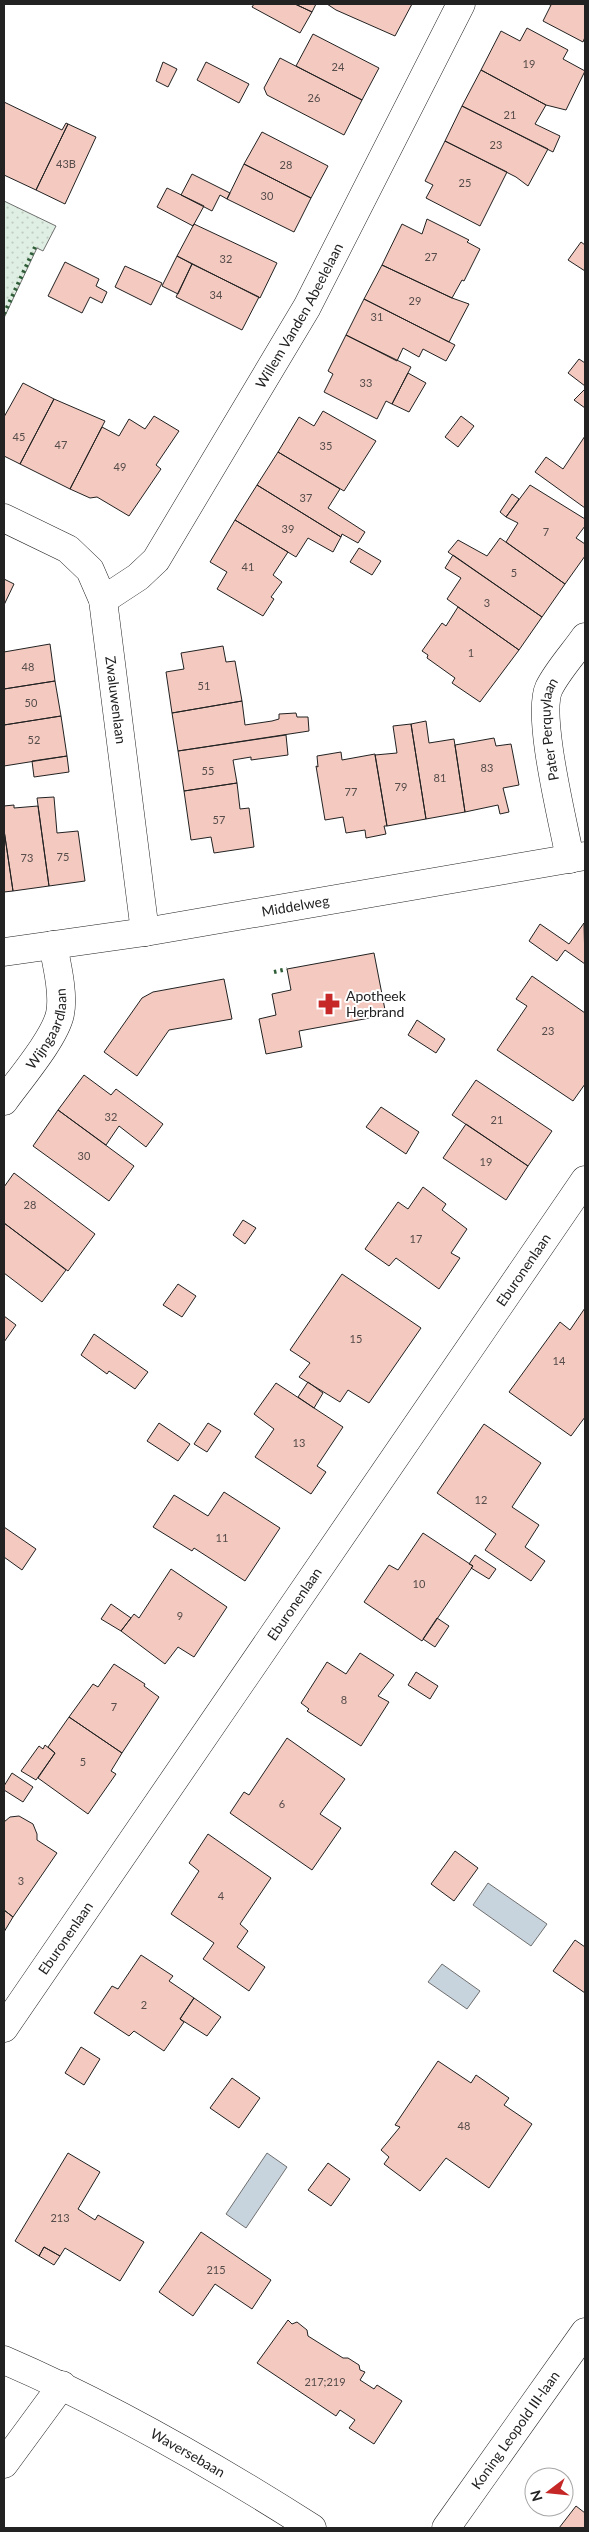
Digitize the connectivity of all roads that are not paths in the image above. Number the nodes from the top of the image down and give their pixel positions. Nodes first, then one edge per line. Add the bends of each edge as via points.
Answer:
1 (461, 4) edge
2 (4, 518) edge
3 (102, 600) junction
4 (585, 637) edge
5 (578, 858) edge
6 (145, 932) junction
7 (54, 945) junction
8 (4, 952) edge
9 (4, 1101) edge
10 (585, 1180) edge
11 (4, 2028) edge
12 (585, 2332) edge
13 (4, 2360) edge
14 (62, 2385) junction
15 (4, 2464) edge
16 (312, 2528) edge
17 (446, 2528) edge

1 - 3 street, Willem Vanden Abeelelaan via 307,307 156,560 138,577
2 - 3 street, Zwaluwenlaan via 68,549 90,570
3 - 6 street, Zwaluwenlaan
4 - 5 street, Pater Perquylaan via 549,688 546,709 548,741
5 - 6 street, Middelweg
6 - 7 street, Middelweg
7 - 8 street, Middelweg
7 - 9 street, Wijngaardlaan via 60,1014 53,1032
10 - 11 street, Eburonenlaan
12 - 17 street, Koning Leopold III-laan
13 - 14 street, Waversebaan
14 - 15 street
14 - 16 street, Waversebaan via 229,2475

